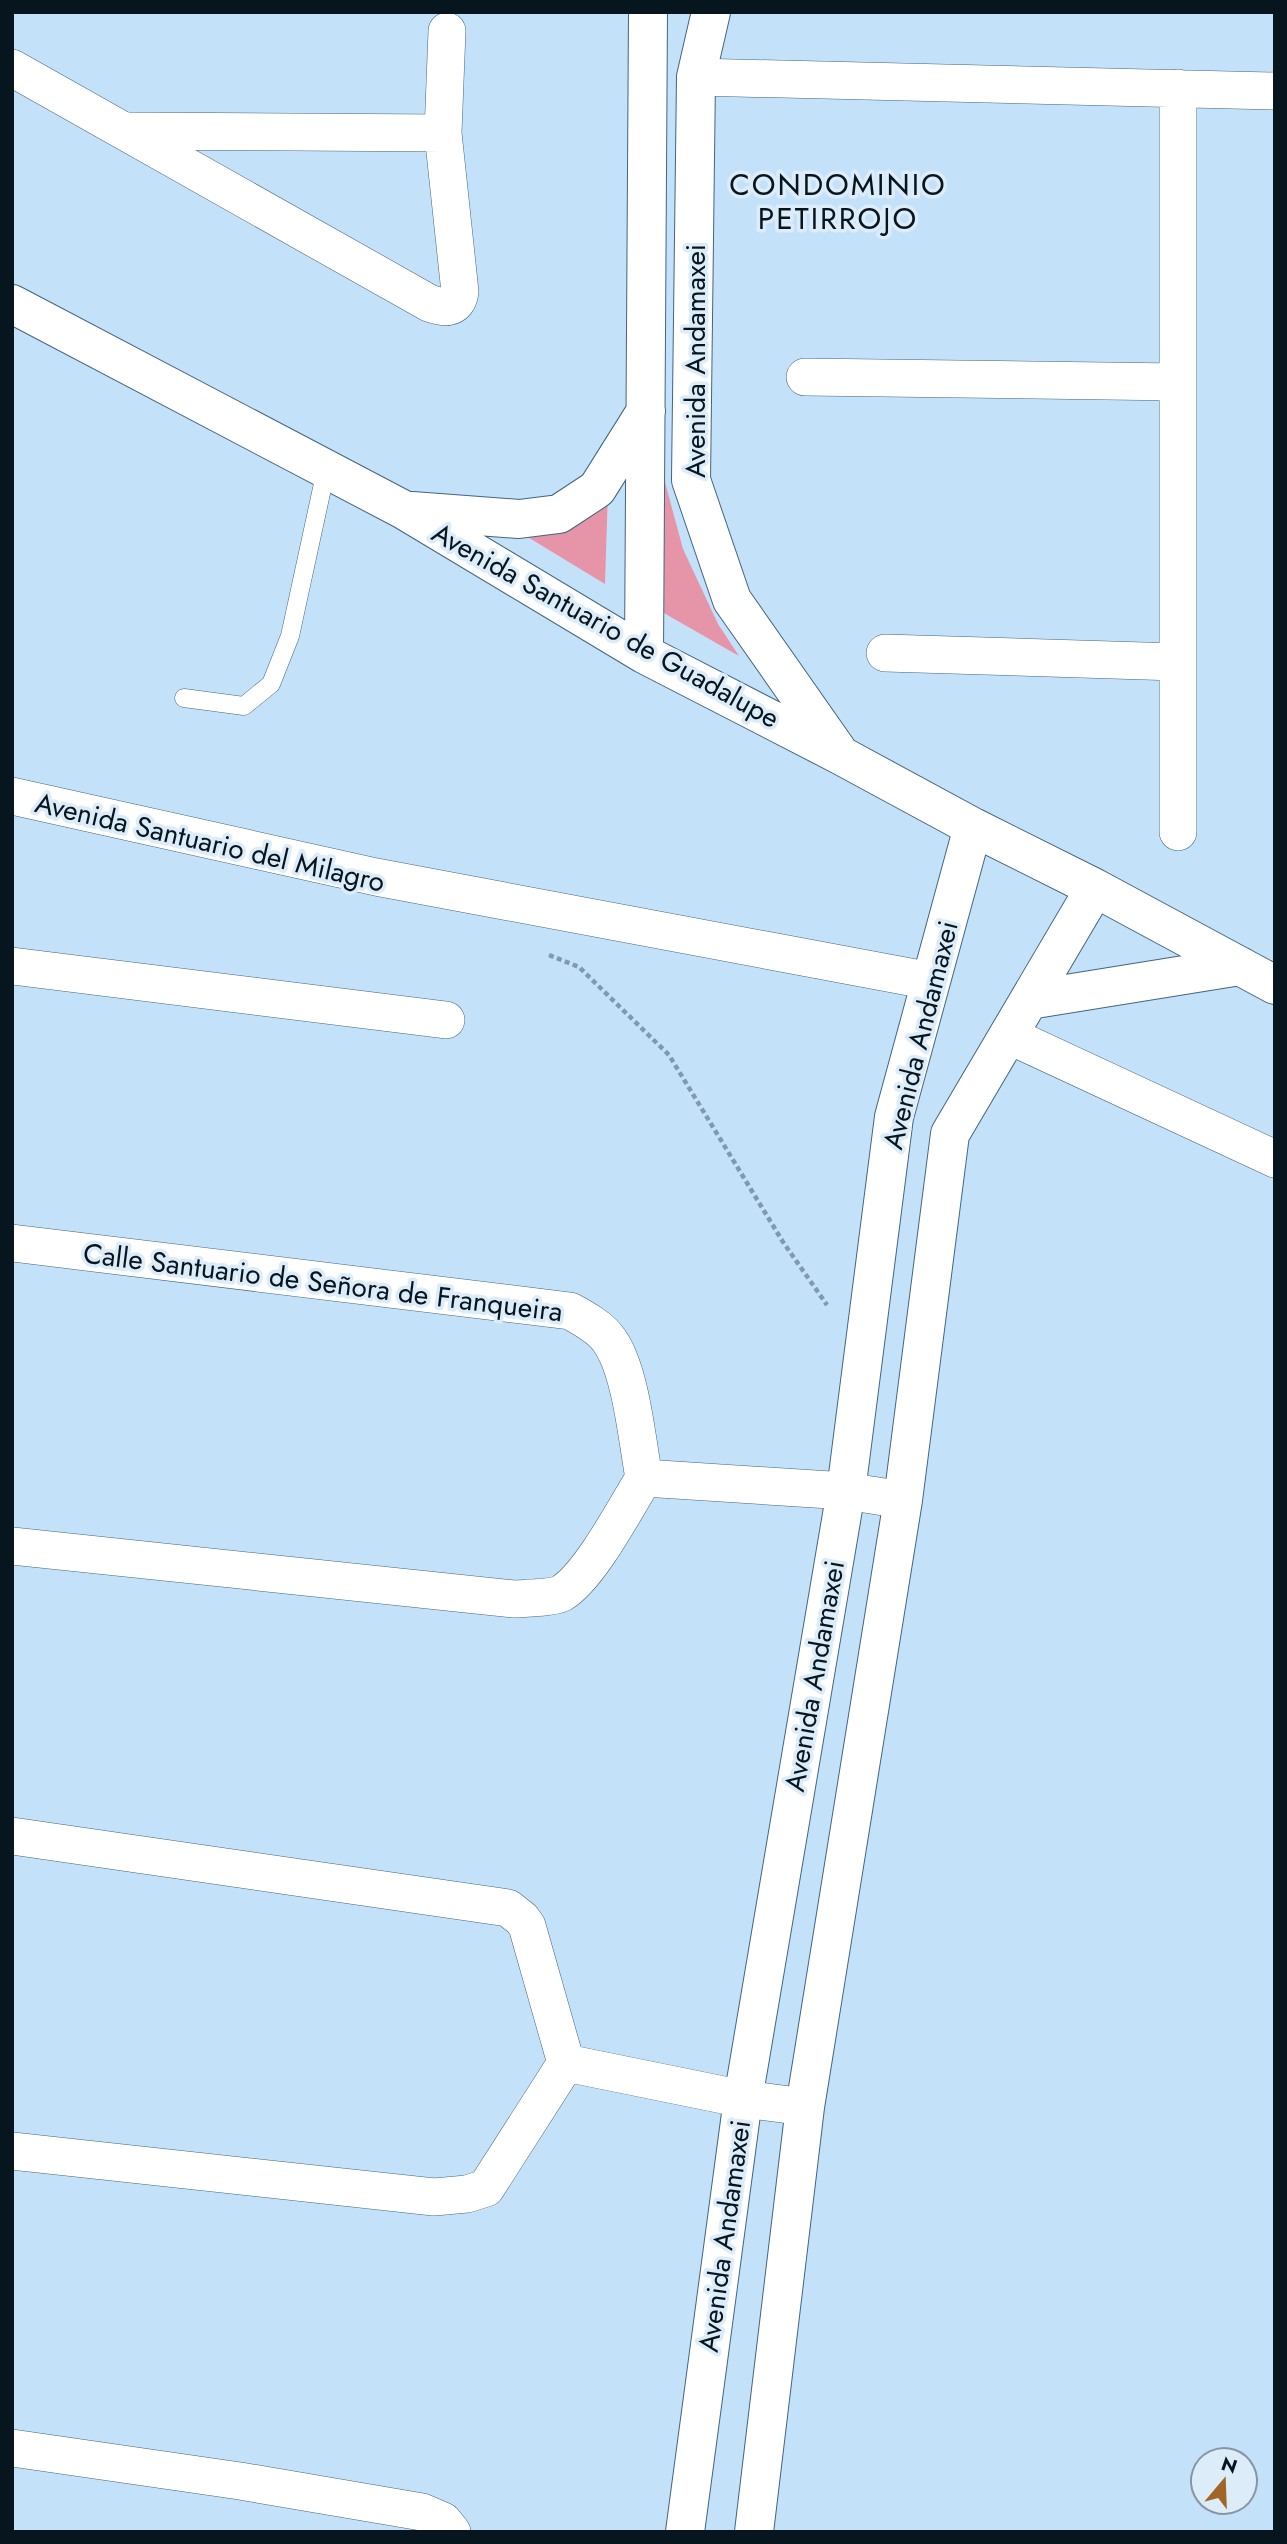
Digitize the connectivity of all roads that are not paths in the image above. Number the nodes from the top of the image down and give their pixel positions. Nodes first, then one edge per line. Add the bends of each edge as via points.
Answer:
1 (648, 12) edge
2 (711, 12) edge
3 (447, 31) dead end
4 (12, 68) edge
5 (696, 77) junction
6 (1178, 88) junction
7 (1275, 91) edge
8 (125, 131) junction
9 (443, 133) junction
10 (12, 304) edge
11 (805, 377) dead end
12 (1178, 382) junction
13 (646, 411) junction
14 (326, 470) junction
15 (404, 510) junction
16 (644, 653) junction
17 (885, 653) dead end
18 (1177, 662) junction
19 (184, 698) dead end
20 (840, 755) junction
21 (12, 796) edge
22 (973, 827) junction
23 (1178, 832) dead end
24 (1095, 888) junction
25 (12, 965) edge
26 (1240, 966) junction
27 (931, 981) junction
28 (1275, 985) edge
29 (1029, 1000) junction
30 (446, 1020) dead end
31 (1008, 1035) junction
32 (1275, 1160) edge
33 (12, 1243) edge
34 (644, 1478) junction
35 (846, 1491) junction
36 (903, 1500) junction
37 (12, 1546) edge
38 (12, 1836) edge
39 (566, 2063) junction
40 (743, 2099) junction
41 (805, 2108) junction
42 (12, 2151) edge
43 (12, 2448) edge
44 (452, 2532) edge
45 (685, 2532) edge
46 (754, 2532) edge

1 - 13 street, Avenida Andamaxei
2 - 5 street, Avenida Andamaxei
3 - 9 street
4 - 8 street
5 - 6 street
5 - 20 street, Avenida Andamaxei via 691,480 733,600
6 - 7 street
6 - 12 street
8 - 9 street
8 - 9 street via 444,308 454,305 460,292
10 - 14 street, Avenida Santuario de Guadalupe
11 - 12 street
12 - 18 street
13 - 15 street via 597,489 559,514 519,519
13 - 16 street, Avenida Andamaxei
14 - 15 street, Avenida Santuario de Guadalupe
14 - 19 lane via 290,636 271,684 244,706
15 - 16 street, Avenida Santuario de Guadalupe
16 - 20 street, Avenida Santuario de Guadalupe
17 - 18 street
18 - 23 street
20 - 22 street, Avenida Santuario de Guadalupe
21 - 27 street, Avenida Santuario del Milagro via 376,877
22 - 24 street, Avenida Santuario de Guadalupe
22 - 27 street, Avenida Andamaxei
24 - 26 street, Avenida Santuario de Guadalupe
24 - 29 street, Avenida Andamaxei
25 - 30 street
26 - 28 street, Avenida Santuario de Guadalupe
26 - 29 street
27 - 35 street, Avenida Andamaxei via 894,1117
29 - 31 street, Avenida Andamaxei
31 - 32 street
31 - 36 street, Avenida Andamaxei via 950,1134
33 - 34 street, Calle Santuario de Señora de Franqueira via 570,1311 609,1339 623,1371
34 - 35 street
34 - 37 street via 579,1577 561,1594 537,1597 514,1599
35 - 36 street
35 - 40 street, Avenida Andamaxei
36 - 41 street, Avenida Andamaxei
38 - 39 street via 508,1908 527,1926
39 - 40 street
39 - 42 street via 486,2188 467,2194 434,2197
40 - 41 street
40 - 45 street, Avenida Andamaxei
41 - 46 street, Avenida Andamaxei
43 - 44 street via 422,2512 443,2521

